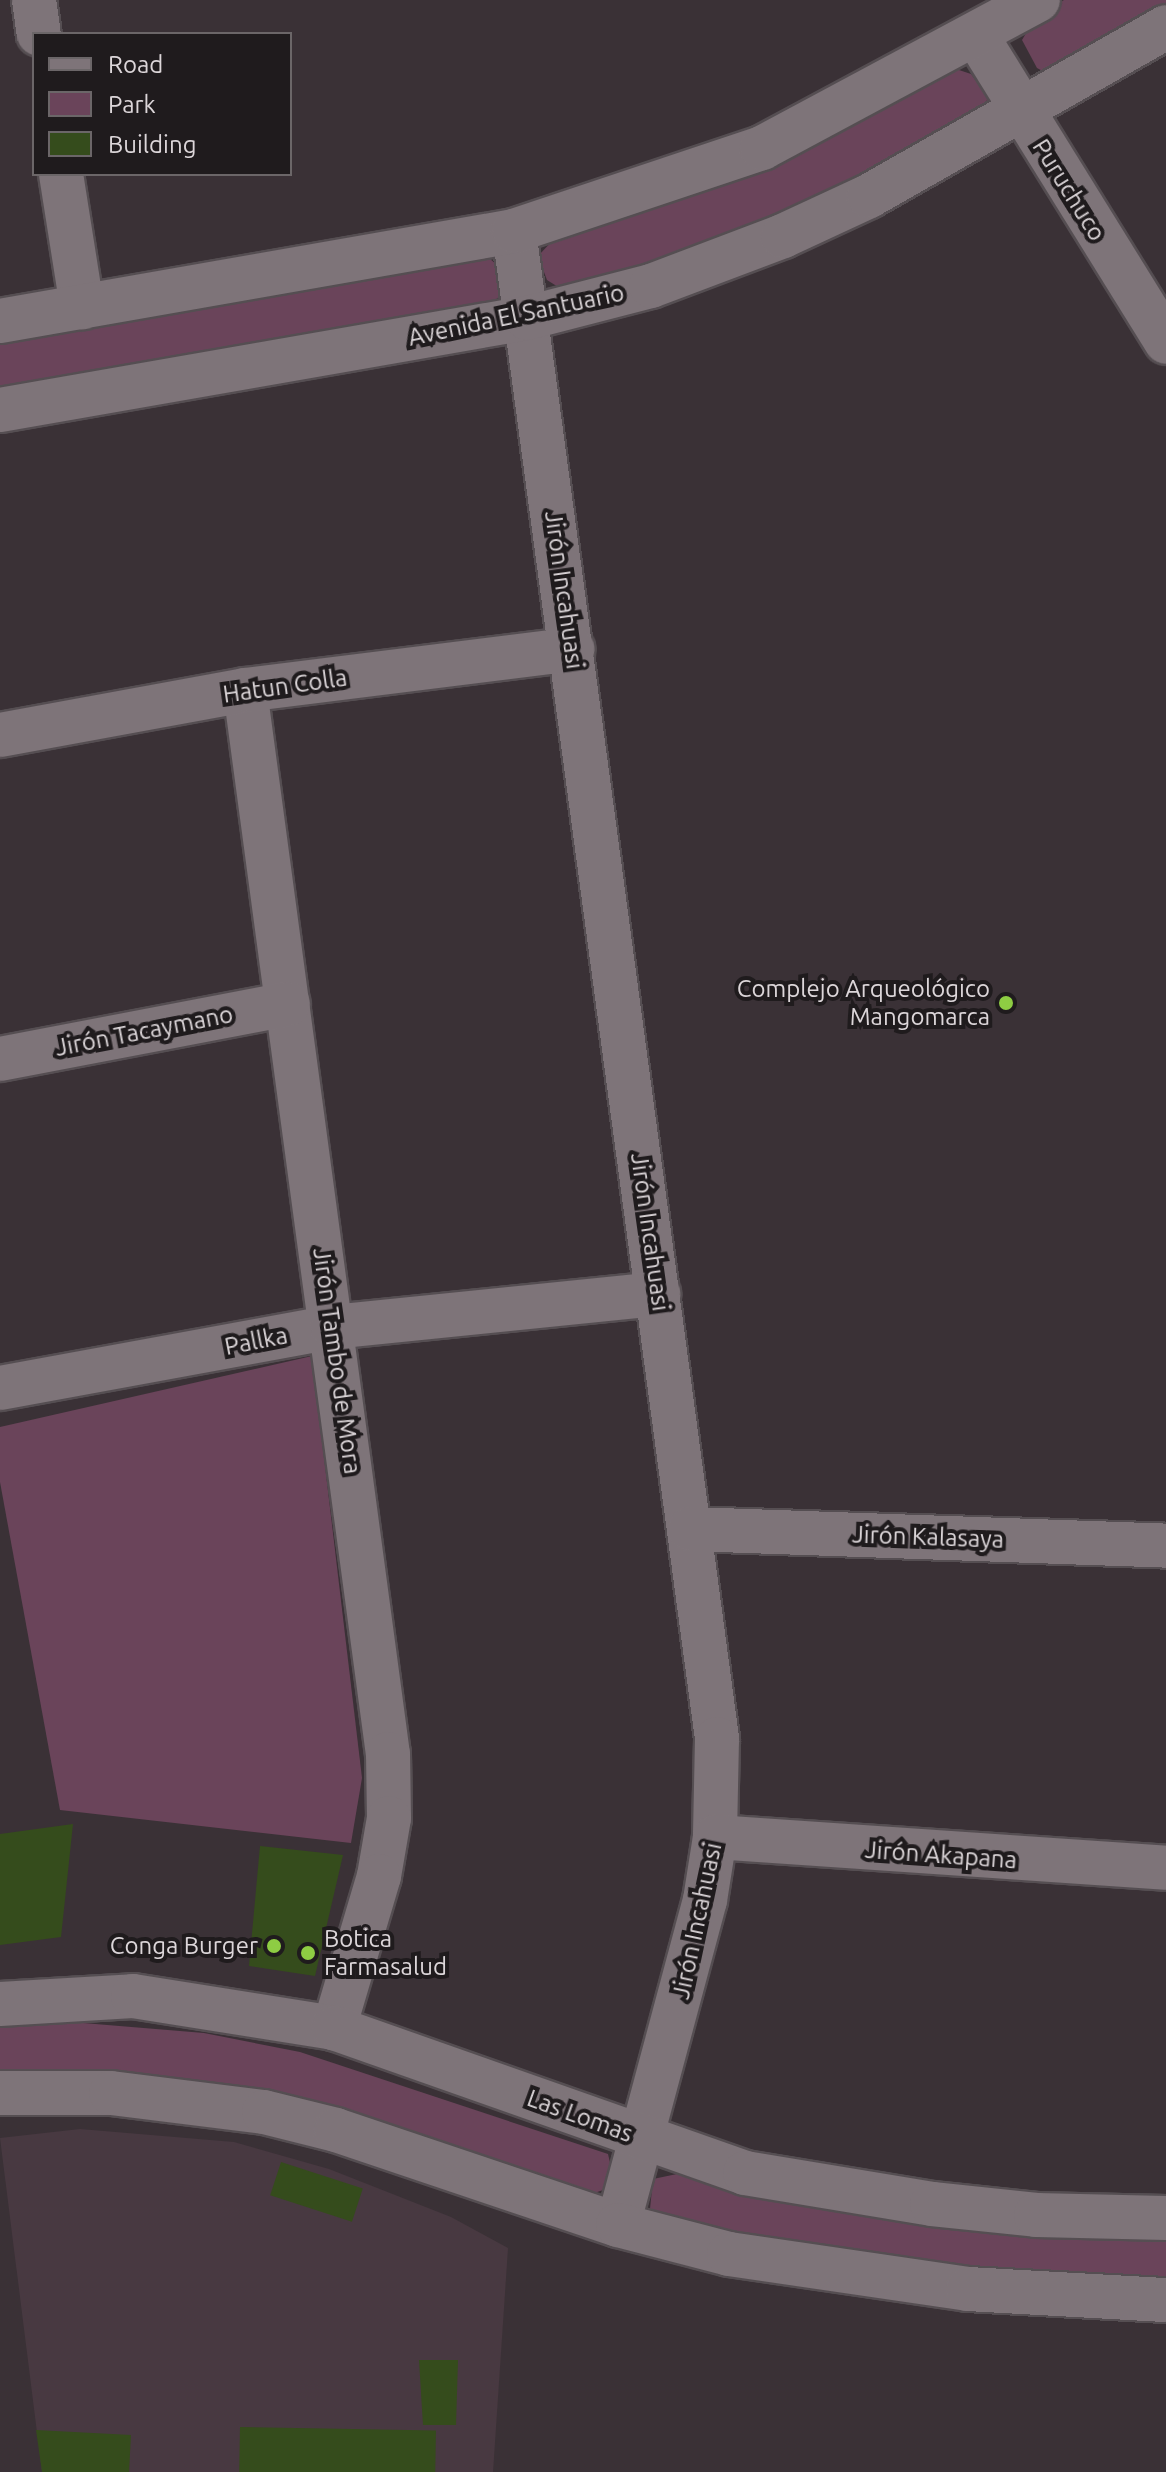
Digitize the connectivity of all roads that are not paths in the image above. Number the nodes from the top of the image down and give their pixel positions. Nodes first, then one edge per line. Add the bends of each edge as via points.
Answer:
1 (34, 0) edge
2 (1038, 0) edge
3 (1166, 27) edge
4 (39, 32) edge
5 (976, 35) junction
6 (1019, 111) junction
7 (61, 176) edge
8 (514, 231) junction
9 (82, 307) junction
10 (527, 318) junction
11 (0, 321) edge
12 (1166, 342) edge
13 (0, 410) edge
14 (572, 649) junction
15 (245, 690) junction
16 (0, 735) edge
17 (288, 1004) junction
18 (0, 1059) edge
19 (658, 1294) junction
20 (333, 1327) junction
21 (0, 1388) edge
22 (690, 1529) junction
23 (1166, 1546) edge
24 (715, 1837) junction
25 (1166, 1868) edge
26 (0, 2004) edge
27 (334, 2028) junction
28 (0, 2093) edge
29 (642, 2138) junction
30 (1166, 2218) edge
31 (618, 2225) junction
32 (1166, 2300) edge

1 - 4 street
2 - 5 street
3 - 6 street, Avenida El Santuario
5 - 6 street, Puruchuco
5 - 8 street via 762,148
6 - 10 street, Avenida El Santuario via 869,196 783,236 651,286
6 - 12 street, Puruchuco
7 - 9 street
8 - 9 street
8 - 10 street, Jirón Incahuasi
9 - 11 street
10 - 13 street, Avenida El Santuario
10 - 14 street, Jirón Incahuasi
14 - 15 street, Hatun Colla
14 - 19 street, Jirón Incahuasi
15 - 16 street, Hatun Colla
15 - 17 street, Jirón Tambo de Mora
17 - 18 street, Jirón Tacaymano
17 - 20 street, Jirón Tambo de Mora
19 - 20 street, Pallka
19 - 22 street, Jirón Incahuasi
20 - 21 street, Pallka
20 - 27 street, Jirón Tambo de Mora via 388,1754 389,1818 379,1876
22 - 23 street, Jirón Kalasaya
22 - 24 street, Jirón Incahuasi via 717,1739
24 - 25 street, Jirón Akapana
24 - 29 street, Jirón Incahuasi via 693,1959
26 - 27 street, Las Lomas via 133,1996
27 - 29 street, Las Lomas
28 - 31 street via 111,2093 264,2112 336,2130
29 - 30 street, Las Lomas via 745,2173 843,2193 1036,2215
29 - 31 street, Jirón Incahuasi
31 - 32 street via 729,2254 846,2274 1061,2297

